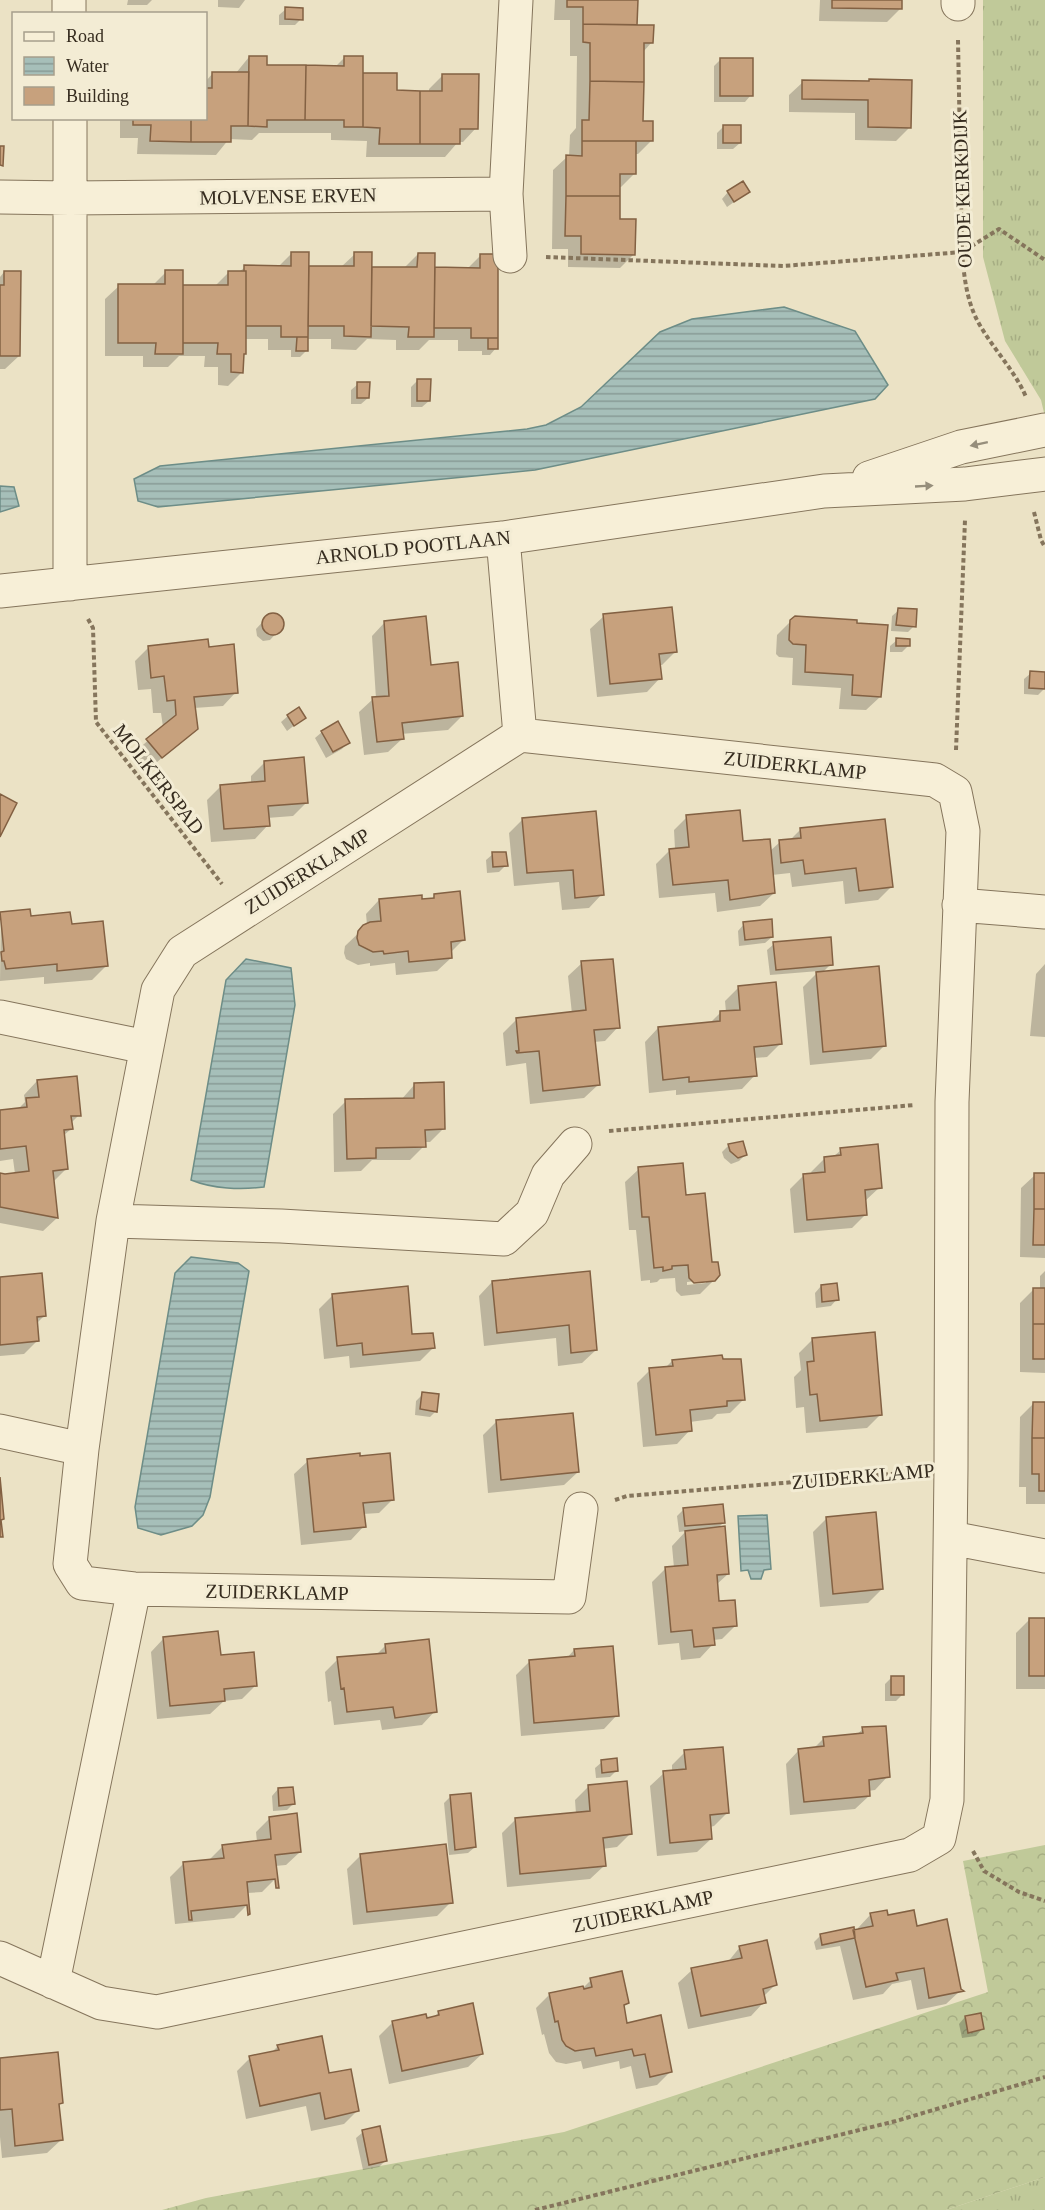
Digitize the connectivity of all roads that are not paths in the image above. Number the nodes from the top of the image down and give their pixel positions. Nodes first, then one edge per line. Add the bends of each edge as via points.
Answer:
1 (516, 0) edge
2 (70, 120) edge
3 (506, 194) junction
4 (0, 197) edge
5 (70, 198) junction
6 (510, 256) road end
7 (1041, 431) edge
8 (1044, 475) edge
9 (824, 491) junction
10 (503, 538) junction
11 (70, 584) junction
12 (0, 591) edge
13 (520, 735) junction
14 (958, 905) junction
15 (1045, 912) edge
16 (0, 1017) edge
17 (146, 1047) junction
18 (574, 1144) road end
19 (113, 1221) junction
20 (0, 1431) edge
21 (82, 1449) junction
22 (581, 1509) road end
23 (951, 1539) junction
24 (1045, 1556) edge
25 (134, 1590) junction
26 (0, 1958) edge
27 (53, 1982) junction

1 - 3 street
2 - 5 street
3 - 5 street, MOLVENSE ERVEN
3 - 6 street
4 - 5 street, MOLVENSE ERVEN
5 - 11 street
7 -> 9 street, ARNOLD POOTLAAN via 961,447
9 -> 8 street, ARNOLD POOTLAAN via 965,484
9 - 10 street, ARNOLD POOTLAAN
10 - 11 street, ARNOLD POOTLAAN
10 - 13 street
11 - 12 street, ARNOLD POOTLAAN
13 - 14 street, ZUIDERKLAMP via 935,780 955,792 963,831
13 - 17 street, ZUIDERKLAMP via 182,952 158,990
14 - 15 street
14 - 23 street, ZUIDERKLAMP via 952,1102
16 - 17 street
17 - 19 street, ZUIDERKLAMP
18 - 19 street via 548,1175 532,1213 504,1239
19 - 21 street, ZUIDERKLAMP
20 - 21 street
21 - 25 street, ZUIDERKLAMP via 70,1564 82,1583
22 - 25 street, ZUIDERKLAMP via 569,1597
23 - 24 street
23 - 27 street, ZUIDERKLAMP via 947,1800 939,1838 910,1855 158,2012 101,2003
25 - 27 street
26 - 27 street, ZUIDERKLAMP

